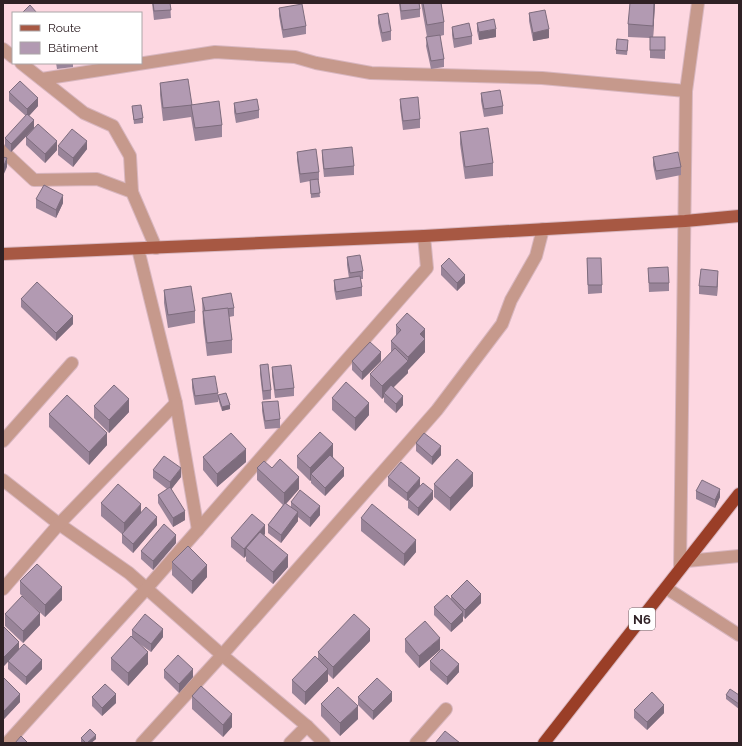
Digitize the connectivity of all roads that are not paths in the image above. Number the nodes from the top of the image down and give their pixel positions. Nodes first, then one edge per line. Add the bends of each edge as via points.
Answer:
1 (698, 3) edge
2 (3, 49) edge
3 (12, 56) edge
4 (22, 64) edge
5 (141, 64) edge
6 (142, 64) edge
7 (42, 80) junction
8 (686, 91) junction
9 (3, 151) edge
10 (132, 192) junction
11 (739, 216) edge
12 (685, 221) junction
13 (543, 229) junction
14 (424, 236) junction
15 (156, 248) junction
16 (138, 249) junction
17 (3, 254) edge
18 (72, 363) dead end
19 (176, 403) junction
20 (3, 441) edge
21 (3, 480) edge
22 (739, 494) edge
23 (59, 524) junction
24 (198, 530) junction
25 (739, 556) edge
26 (684, 565) junction
27 (146, 588) junction
28 (666, 588) junction
29 (3, 589) edge
30 (739, 635) edge
31 (222, 655) junction
32 (446, 709) dead end
33 (307, 726) junction
34 (7, 743) edge
35 (142, 743) edge
36 (290, 743) edge
37 (324, 743) edge
38 (416, 743) edge
39 (544, 743) edge

1 - 8 street
2 - 3 street
4 - 7 street
5 - 7 street
6 - 8 street via 215,52 296,57 371,73 542,78
7 - 10 street via 84,112 113,126 130,156
8 - 12 street
9 - 10 street via 34,180 97,179
10 - 15 street
11 - 12 main road
12 - 13 main road
12 - 26 street
13 - 14 main road
13 - 31 street via 536,256 511,300 502,324 418,433
14 - 15 main road
14 - 24 street via 427,268
15 - 16 main road
16 - 17 main road
16 - 19 street
18 - 20 street
19 - 23 street
19 - 24 street
21 - 23 street
22 - 26 highway, N6
23 - 27 street via 129,573
23 - 29 street
24 - 27 street
25 - 26 street
26 - 28 highway, N6
27 - 31 street
27 - 34 street
28 - 30 street
28 - 39 highway, N6
31 - 33 street
31 - 35 street
32 - 38 street
33 - 36 street
33 - 37 street

